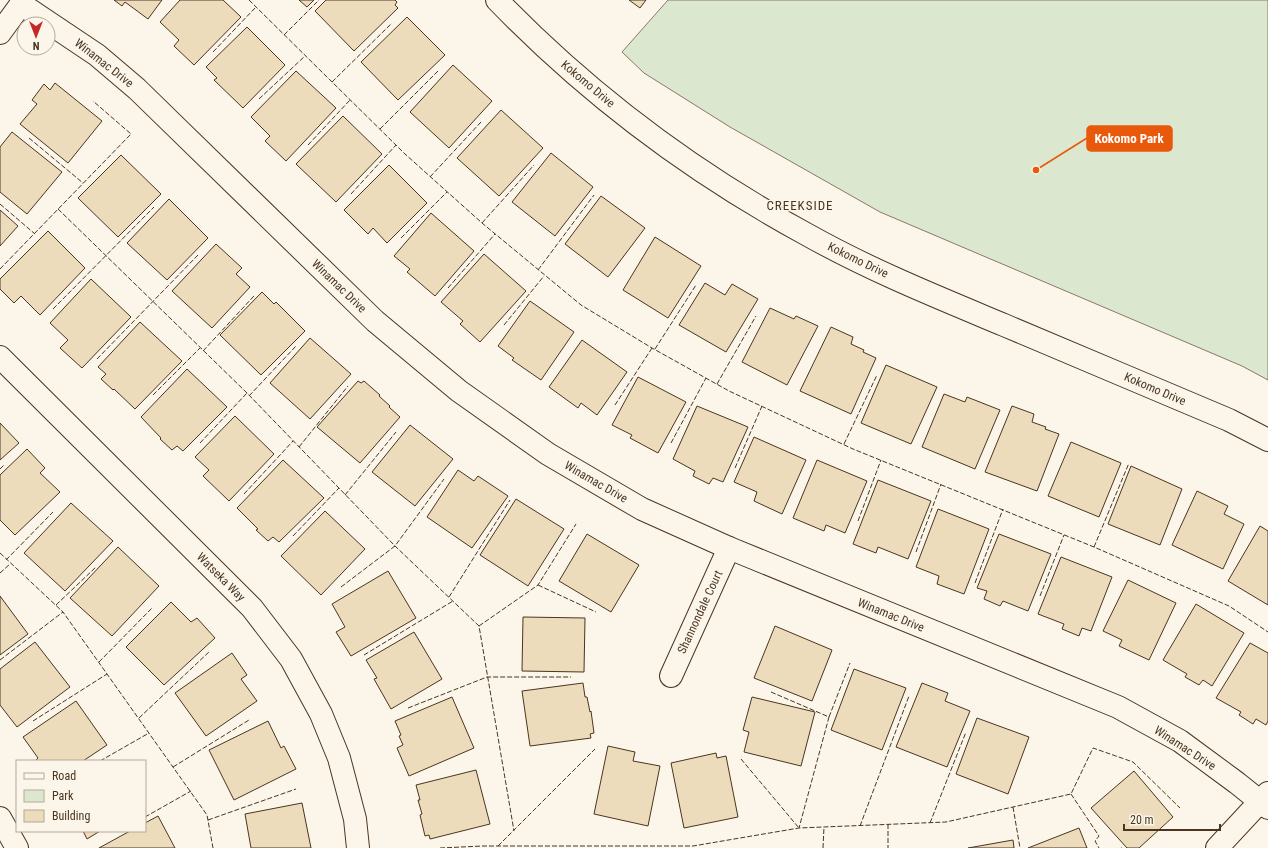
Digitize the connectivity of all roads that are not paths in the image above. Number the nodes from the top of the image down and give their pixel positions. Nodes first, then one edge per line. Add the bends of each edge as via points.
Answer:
1 (497, 0) edge
2 (22, 2) edge
3 (0, 33) edge
4 (0, 357) edge
5 (1268, 440) edge
6 (729, 548) junction
7 (670, 676) dead end
8 (1266, 801) edge
9 (0, 818) edge
10 (17, 848) edge
11 (358, 848) edge
12 (1217, 848) edge

1 - 5 street, Kokomo Drive via 585,83 648,133 737,195 807,235 904,283 1229,420
2 - 3 street
2 - 6 street, Winamac Drive via 97,55 137,89 375,322 459,391 548,454 642,509
4 - 11 street, Watseka Way via 252,608 290,659 321,714 339,758 355,819
6 - 7 street, Shannondale Court
6 - 8 street, Winamac Drive via 1118,707 1180,741
8 - 12 street
9 - 10 street

